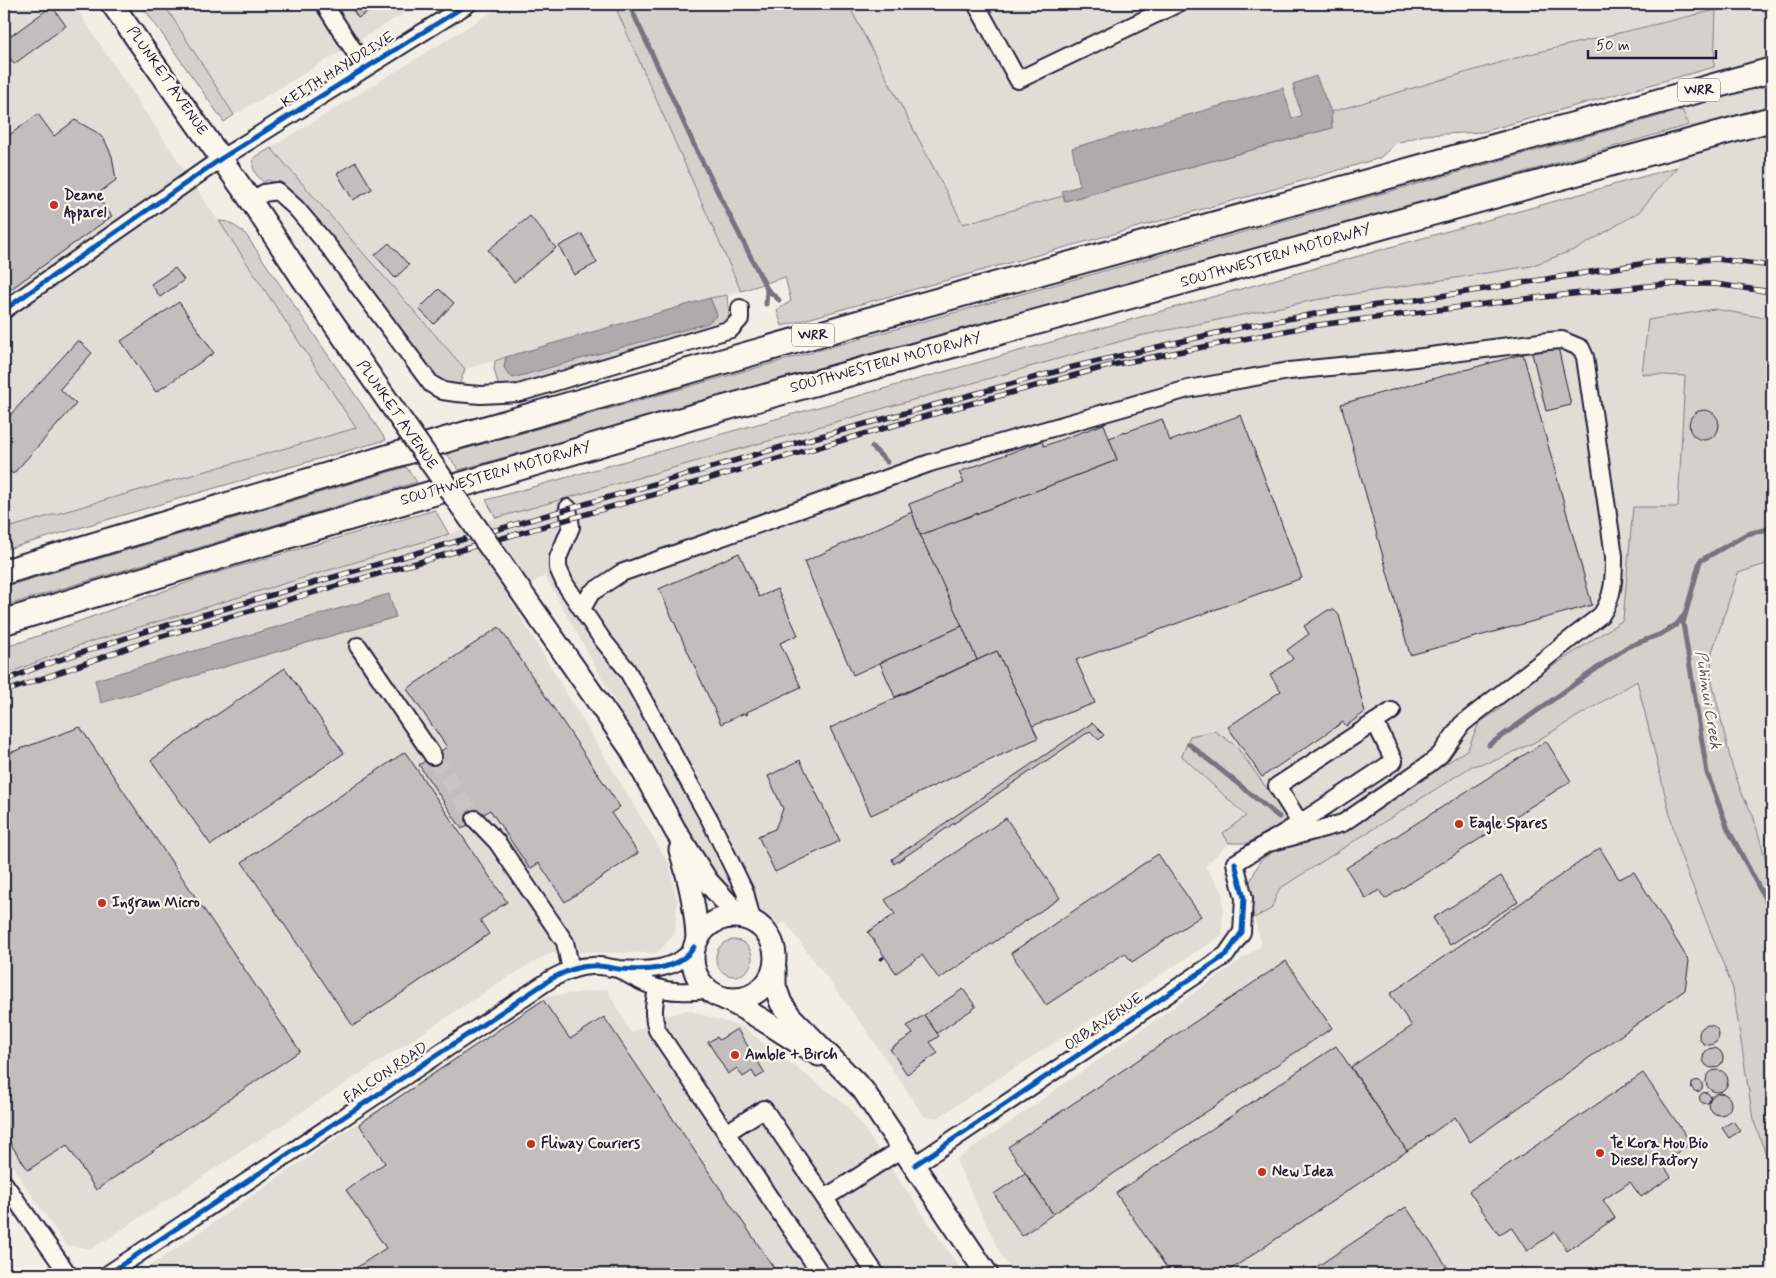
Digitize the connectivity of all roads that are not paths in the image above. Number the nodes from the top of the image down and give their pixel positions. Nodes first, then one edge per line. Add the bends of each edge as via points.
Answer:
1 (112, 4) edge
2 (324, 4) edge
3 (468, 4) edge
4 (976, 4) edge
5 (1177, 4) edge
6 (365, 68) junction
7 (1772, 70) edge
8 (1772, 119) edge
9 (222, 158) junction
10 (252, 200) junction
11 (740, 308) dead end
12 (4, 310) edge
13 (568, 508) dead end
14 (4, 572) edge
15 (69, 602) junction
16 (582, 609) junction
17 (4, 622) edge
18 (4, 630) edge
19 (358, 646) dead end
20 (1392, 711) dead end
21 (1375, 722) junction
22 (433, 756) tunnel mouth
23 (476, 819) tunnel mouth
24 (1300, 823) junction
25 (674, 830) junction
26 (1265, 844) junction
27 (746, 919) junction
28 (696, 943) junction
29 (775, 968) junction
30 (618, 969) junction
31 (571, 970) junction
32 (657, 989) junction
33 (716, 994) junction
34 (839, 1067) junction
35 (726, 1133) junction
36 (909, 1156) junction
37 (4, 1183) edge
38 (826, 1198) junction
39 (68, 1274) edge
40 (108, 1274) edge
41 (821, 1274) edge
42 (876, 1274) edge
43 (987, 1274) edge

1 - 9 main road, PLUNKET AVENUE
2 - 6 street
3 - 6 street, KEITH HAY DRIVE
4 - 5 street via 1018,80
6 - 9 street, KEITH HAY DRIVE
7 - 14 highway, WRR via 461,435
8 - 15 highway, SOUTHWESTERN MOTORWAY via 692,417
9 - 10 main road, PLUNKET AVENUE
9 - 12 street, KEITH HAY DRIVE
10 - 11 street via 264,193 277,191 296,208 431,384 443,391 481,395 519,393 731,329 740,319
10 - 25 main road, PLUNKET AVENUE, bridge via 302,278 630,748
13 - 16 street via 571,528 558,558 558,568
15 - 17 highway, SOUTHWESTERN MOTORWAY
15 - 18 highway
16 - 26 street via 591,593 621,573 930,463 1188,389 1289,371 1548,341 1562,340 1581,348 1585,357 1614,556 1614,577 1607,607 1462,724 1429,764 1367,807 1337,826
16 - 27 street via 627,670 705,812 745,892
19 - 22 street
20 - 21 street
21 - 24 street via 1394,761
21 - 24 street via 1278,786
23 - 31 street via 497,842 565,942
24 - 26 street
25 - 27 main road, PLUNKET AVENUE via 707,881
25 - 28 main road, PLUNKET AVENUE via 693,897
26 - 36 street, ORB AVENUE via 1235,863 1244,898 1242,932 1226,955
27 - 28 main road via 727,917 715,922 705,929
27 - 29 main road via 764,928 772,940 776,953
28 - 30 street, FALCON ROAD via 681,961 662,968
28 - 33 main road via 694,970 700,981
29 - 33 main road via 770,980 751,996 738,1000
29 - 34 main road via 775,986 781,1002 791,1017
30 - 31 street, FALCON ROAD via 595,965
30 - 32 street, FALCON ROAD
31 - 40 street, FALCON ROAD via 537,987
32 - 33 street, FALCON ROAD
32 - 35 street via 653,1008 657,1030
33 - 34 main road via 749,1010 790,1039
34 - 36 main road via 863,1090
35 - 38 street via 764,1109
35 - 41 street
36 - 38 street, ORB AVENUE
36 - 43 main road
37 - 39 street
38 - 42 street

